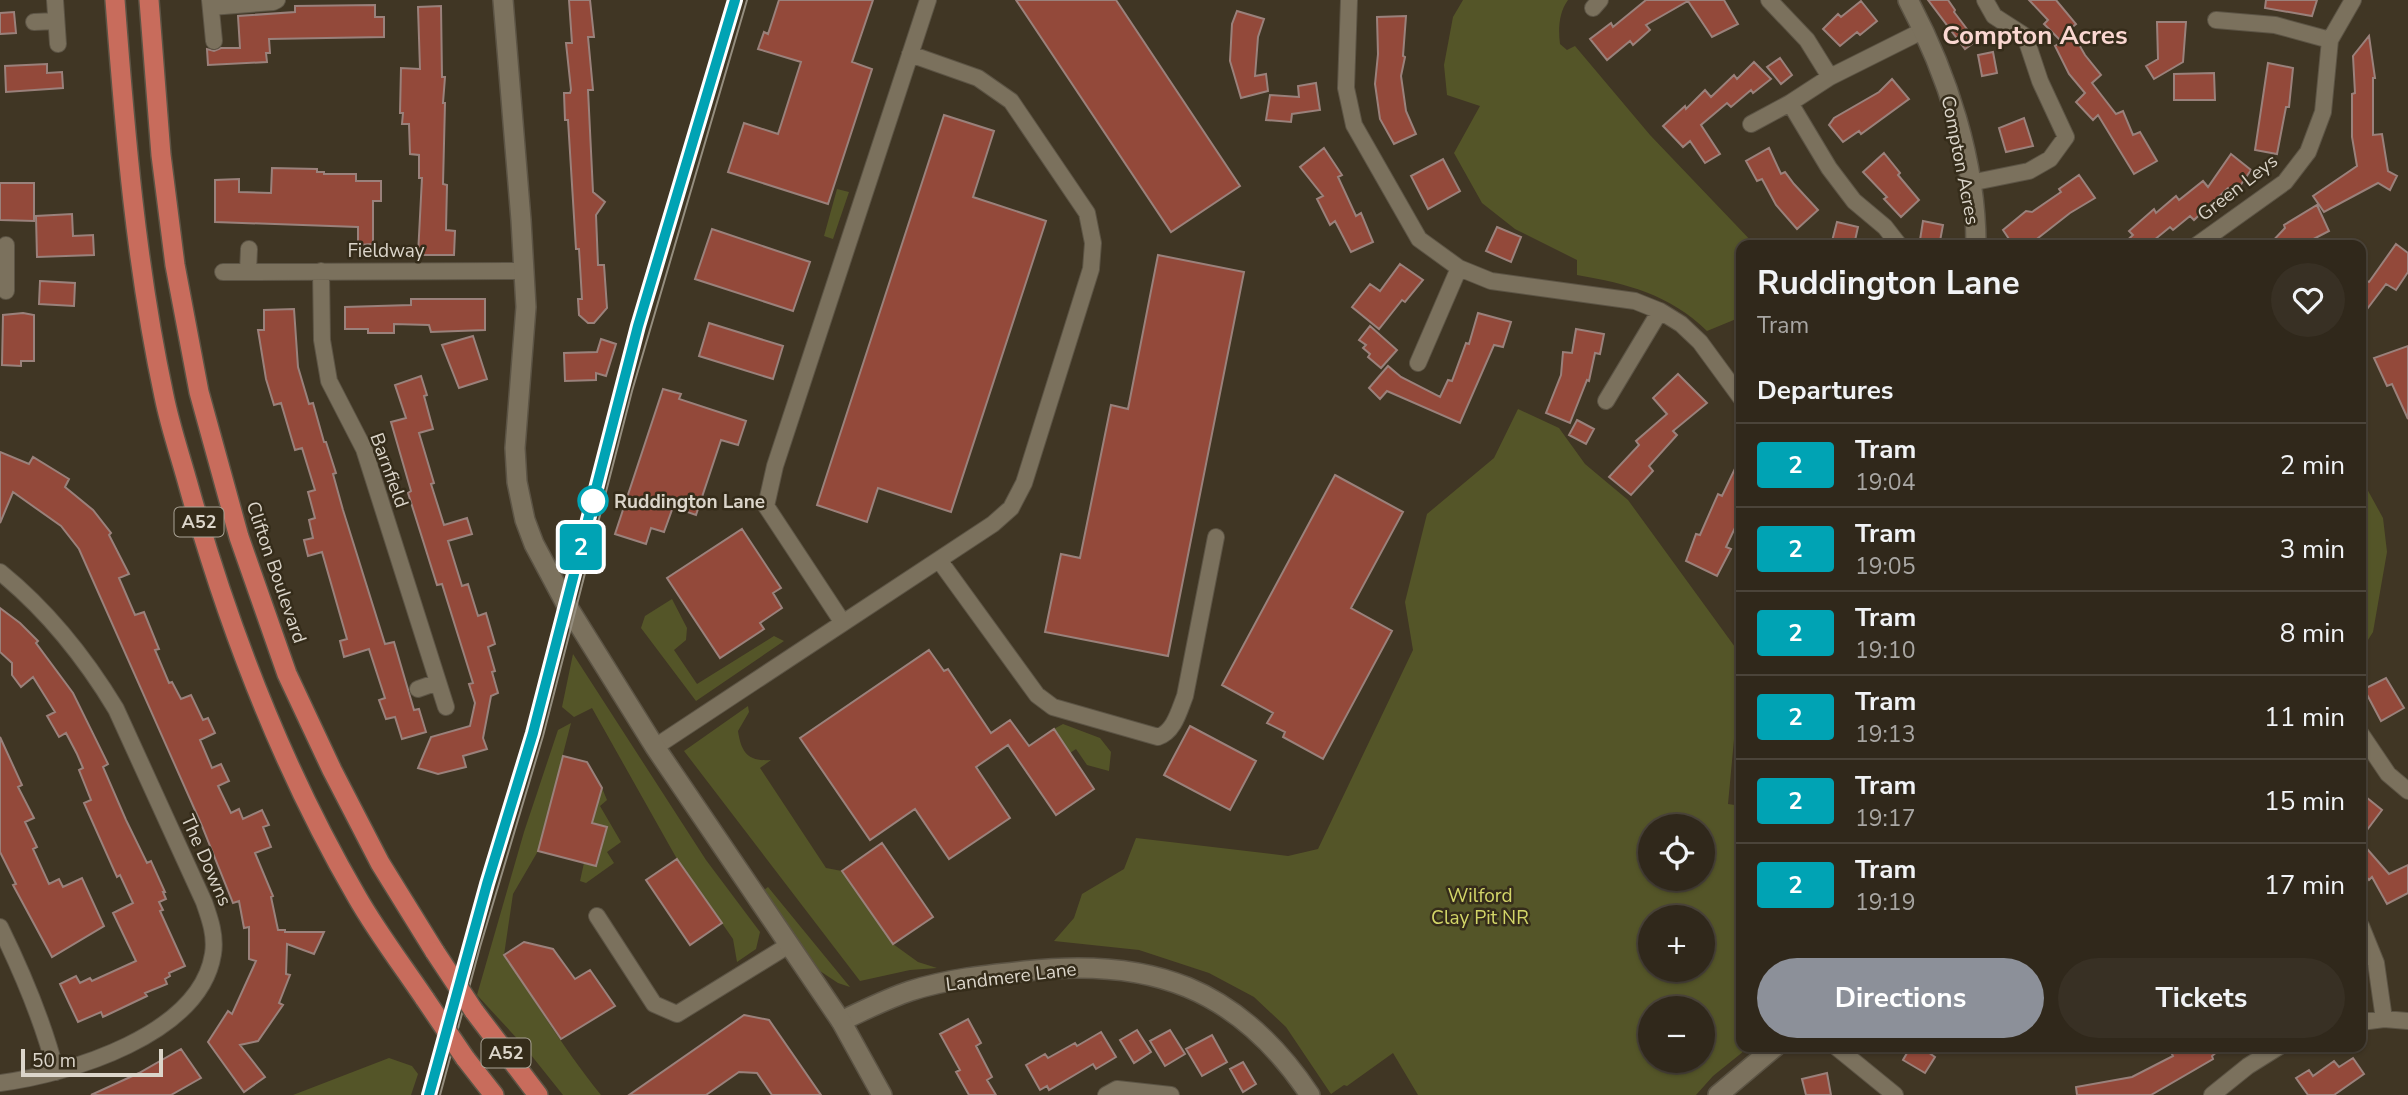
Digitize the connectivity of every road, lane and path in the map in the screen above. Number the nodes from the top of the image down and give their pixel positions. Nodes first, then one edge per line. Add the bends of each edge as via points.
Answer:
1 (55, 0) edge
2 (115, 0) edge
3 (149, 0) edge
4 (277, 0) edge
5 (503, 0) edge
6 (928, 0) edge
7 (1349, 0) edge
8 (1769, 0) edge
9 (1908, 0) edge
10 (1985, 0) edge
11 (2353, 0) edge
12 (211, 3) edge
13 (2216, 20) dead end
14 (57, 21) junction
15 (34, 22) dead end
16 (1924, 30) junction
17 (2330, 40) junction
18 (214, 41) dead end
19 (58, 44) dead end
20 (910, 54) junction
21 (1830, 77) junction
22 (1790, 103) junction
23 (1751, 124) dead end
24 (1970, 183) junction
25 (1895, 240) edge
26 (1976, 240) edge
27 (2204, 240) edge
28 (6, 246) dead end
29 (248, 249) dead end
30 (3, 267) edge
31 (1459, 268) junction
32 (223, 271) dead end
33 (248, 271) junction
34 (321, 271) junction
35 (524, 271) junction
36 (6, 291) dead end
37 (1660, 311) junction
38 (1418, 363) dead end
39 (1736, 391) edge
40 (1606, 401) dead end
41 (1216, 537) dead end
42 (939, 560) junction
43 (0, 572) edge
44 (843, 623) junction
45 (438, 681) junction
46 (418, 689) dead end
47 (446, 707) dead end
48 (2366, 741) edge
49 (655, 747) junction
50 (2408, 791) edge
51 (597, 916) dead end
52 (0, 927) edge
53 (2366, 938) edge
54 (789, 945) junction
55 (2384, 1019) junction
56 (841, 1021) junction
57 (2366, 1021) edge
58 (2408, 1021) edge
59 (1769, 1052) edge
60 (1842, 1052) edge
61 (2270, 1052) edge
62 (55, 1072) junction
63 (0, 1083) edge
64 (494, 1095) edge
65 (538, 1095) edge
66 (883, 1095) edge
67 (1106, 1095) edge
68 (1171, 1095) edge
69 (1310, 1095) edge
70 (1718, 1095) edge
71 (1895, 1095) edge
72 (2212, 1095) edge

1 - 14 street
2 - 64 highway, A52, bridge via 125,141 164,398 204,542 250,675 319,828 358,900
3 - 65 highway, Clifton Boulevard / A52, bridge via 175,265 200,392 239,537 287,674 380,863 474,1011
4 - 12 street
5 - 35 main road
6 - 20 street
7 - 31 street via 1346,88 1354,125 1419,239
8 - 21 street via 1807,40
9 - 16 main road, Compton Acres
10 - 24 street via 1994,16 2025,36 2066,136 2050,159 2029,171
11 - 17 street, Green Leys
12 - 18 street
13 - 17 street via 2275,25
14 - 15 street
14 - 19 street
16 - 21 street
16 - 24 main road, Compton Acres via 1958,124
17 - 27 street, Green Leys via 2323,112 2308,152 2285,181
20 - 42 street via 978,78 1011,101 1087,213 1093,243 1091,269 1024,483 1011,508
20 - 44 street via 775,466 766,506
21 - 22 street
22 - 23 street
22 - 25 street via 1854,201
24 - 26 main road, Compton Acres
28 - 30 street
29 - 33 street
30 - 36 street
31 - 37 street via 1491,281 1635,301
31 - 38 street
32 - 33 street, Fieldway
33 - 34 street, Fieldway
34 - 35 street, Fieldway
34 - 45 street, Barnfield via 322,340 329,381 364,449
35 - 49 main road via 526,307 515,448 525,520 566,604
37 - 39 street via 1700,342
37 - 40 street
41 - 42 street via 1185,696 1166,735 1158,737 1053,707 1037,695
42 - 44 street
43 - 62 street, The Downs via 62,631 110,700 204,902 214,935 211,965 200,990 186,1005 130,1043
44 - 49 street
45 - 46 street
45 - 47 street, Barnfield
48 - 50 street via 2388,774
49 - 54 main road
51 - 54 street via 654,1004 677,1014
52 - 62 street via 46,1033
53 - 55 street via 2376,963
54 - 56 main road
55 - 57 street
55 - 58 street
56 - 66 main road
56 - 69 main road, Landmere Lane via 909,992 981,975 1060,967 1130,970 1205,995 1243,1018
59 - 70 main road
60 - 71 street
61 - 72 street
62 - 63 street, The Downs
67 - 68 street via 1117,1089

